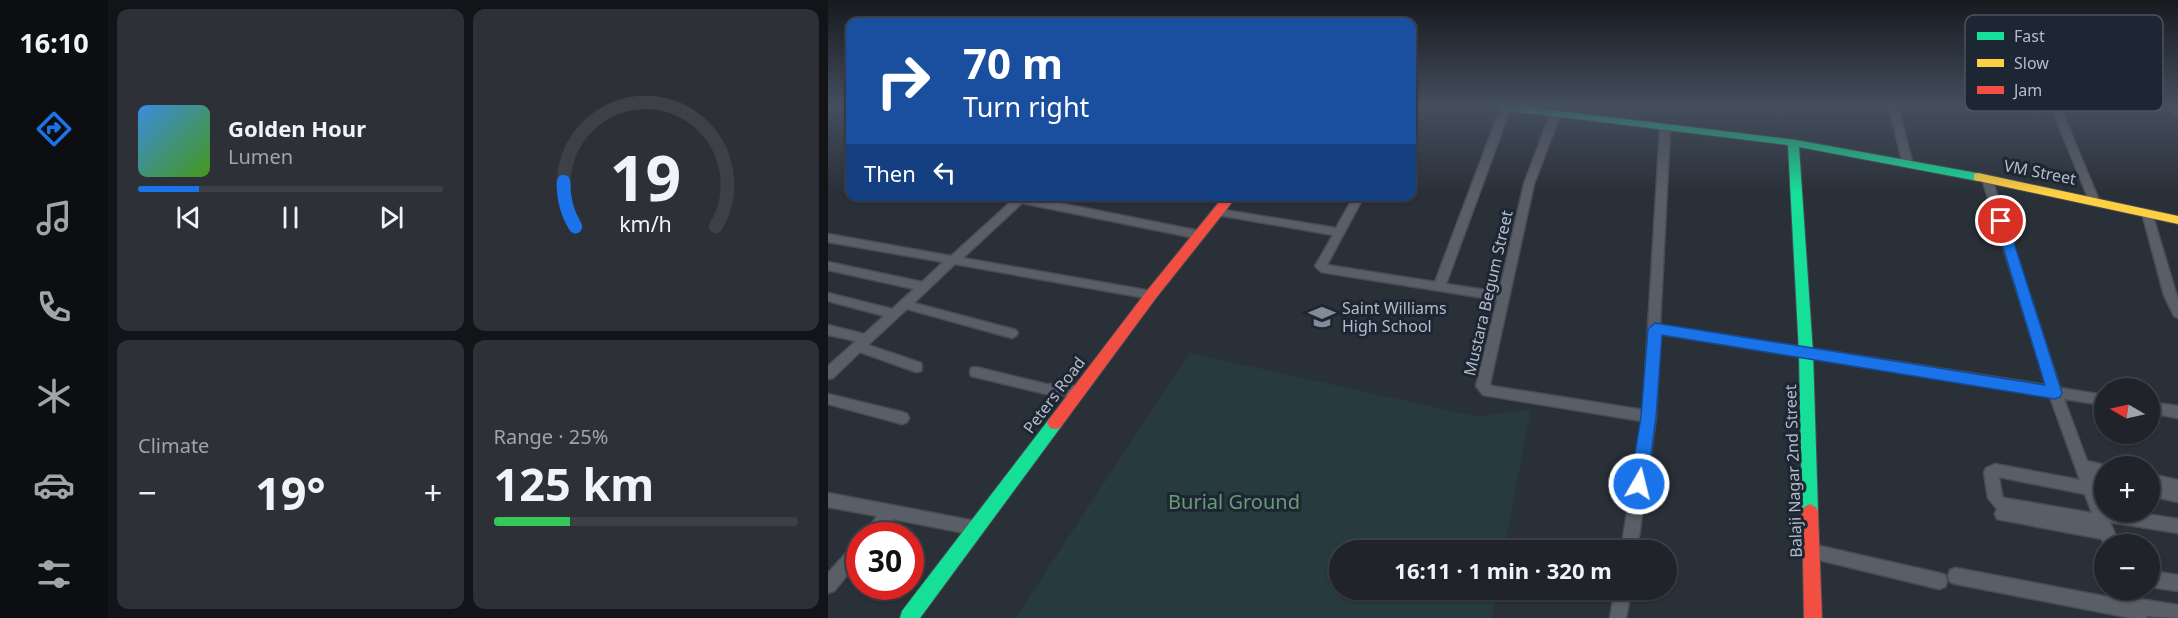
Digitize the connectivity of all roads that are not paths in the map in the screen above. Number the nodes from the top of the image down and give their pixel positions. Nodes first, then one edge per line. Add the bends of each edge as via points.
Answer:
1 (1494, 136) edge
2 (1547, 136) edge
3 (1665, 136) edge
4 (1727, 136) edge
5 (1900, 136) edge
6 (2067, 136) edge
7 (1792, 143) junction
8 (1907, 161) junction
9 (1988, 179) junction
10 (2094, 200) junction
11 (1017, 201) edge
12 (1023, 201) edge
13 (1226, 201) edge
14 (1356, 201) edge
15 (1218, 212) junction
16 (2147, 213) junction
17 (2178, 220) edge
18 (1339, 232) junction
19 (1200, 234) junction
20 (828, 238) edge
21 (952, 260) junction
22 (828, 266) edge
23 (922, 286) junction
24 (1439, 287) junction
25 (1151, 295) junction
26 (2174, 296) edge
27 (828, 297) edge
28 (1502, 297) junction
29 (903, 304) junction
30 (2178, 312) edge
31 (892, 313) junction
32 (1655, 329) junction
33 (828, 330) edge
34 (1012, 333) dead end
35 (861, 343) junction
36 (1806, 353) junction
37 (831, 367) edge
38 (916, 367) dead end
39 (976, 372) dead end
40 (1078, 391) junction
41 (2055, 393) junction
42 (828, 399) edge
43 (2094, 399) edge
44 (2160, 409) edge
45 (2178, 412) edge
46 (1648, 417) junction
47 (902, 418) dead end
48 (2082, 466) junction
49 (2094, 469) edge
50 (2160, 484) edge
51 (2094, 485) edge
52 (2160, 490) edge
53 (2176, 490) edge
54 (828, 500) edge
55 (889, 513) junction
56 (2002, 514) dead end
57 (882, 522) edge
58 (2178, 526) edge
59 (975, 528) junction
60 (2105, 528) edge
61 (1630, 540) edge
62 (1811, 551) junction
63 (846, 564) edge
64 (1956, 576) dead end
65 (2160, 580) edge
66 (1940, 581) dead end
67 (2178, 583) edge
68 (828, 585) edge
69 (1621, 600) edge
70 (2136, 612) edge
71 (2178, 613) edge
72 (909, 618) edge
73 (1618, 618) edge
74 (1813, 618) edge

1 - 24 street
2 - 28 street, Mustara Begum Street via 1529,184
3 - 32 street
4 - 7 street, VM Street
5 - 8 street
6 - 10 street
7 - 8 street, VM Street
7 - 36 street, Balaji Nagar 2nd Street
8 - 9 street, VM Street
9 - 10 street, VM Street
9 - 41 street
10 - 16 street, VM Street
11 - 21 street
12 - 19 street
13 - 15 street, Peters Road
14 - 18 street
15 - 18 street
15 - 19 street, Peters Road
16 - 17 street, VM Street
16 - 26 street
18 - 24 street via 1322,263 1325,269
19 - 25 street, Peters Road
20 - 21 street
21 - 23 street
21 - 25 street
22 - 23 street
23 - 29 street
24 - 28 street
25 - 40 street, Peters Road
26 - 30 street
27 - 31 street
28 - 46 street, Mustara Begum Street via 1482,381 1485,389
29 - 31 street
29 - 34 street
31 - 35 street
32 - 36 street
32 - 46 street
33 - 35 street
35 - 37 street
35 - 38 street
36 - 41 street
36 - 62 street, Balaji Nagar 2nd Street
39 - 40 street via 1046,389
40 - 59 street, Peters Road
41 - 43 street
41 - 48 street
42 - 47 street
44 - 45 street
46 - 61 street
48 - 49 street
48 - 51 street
50 - 53 street
51 - 60 street via 1991,472 1995,498 2000,504
52 - 53 street
54 - 55 street
55 - 57 street
55 - 59 street
56 - 60 street
58 - 60 street
59 - 72 street, Peters Road
62 - 66 street
62 - 74 street, Balaji Nagar 2nd Street
63 - 68 street
64 - 70 street
65 - 67 street
69 - 73 street
70 - 71 street

